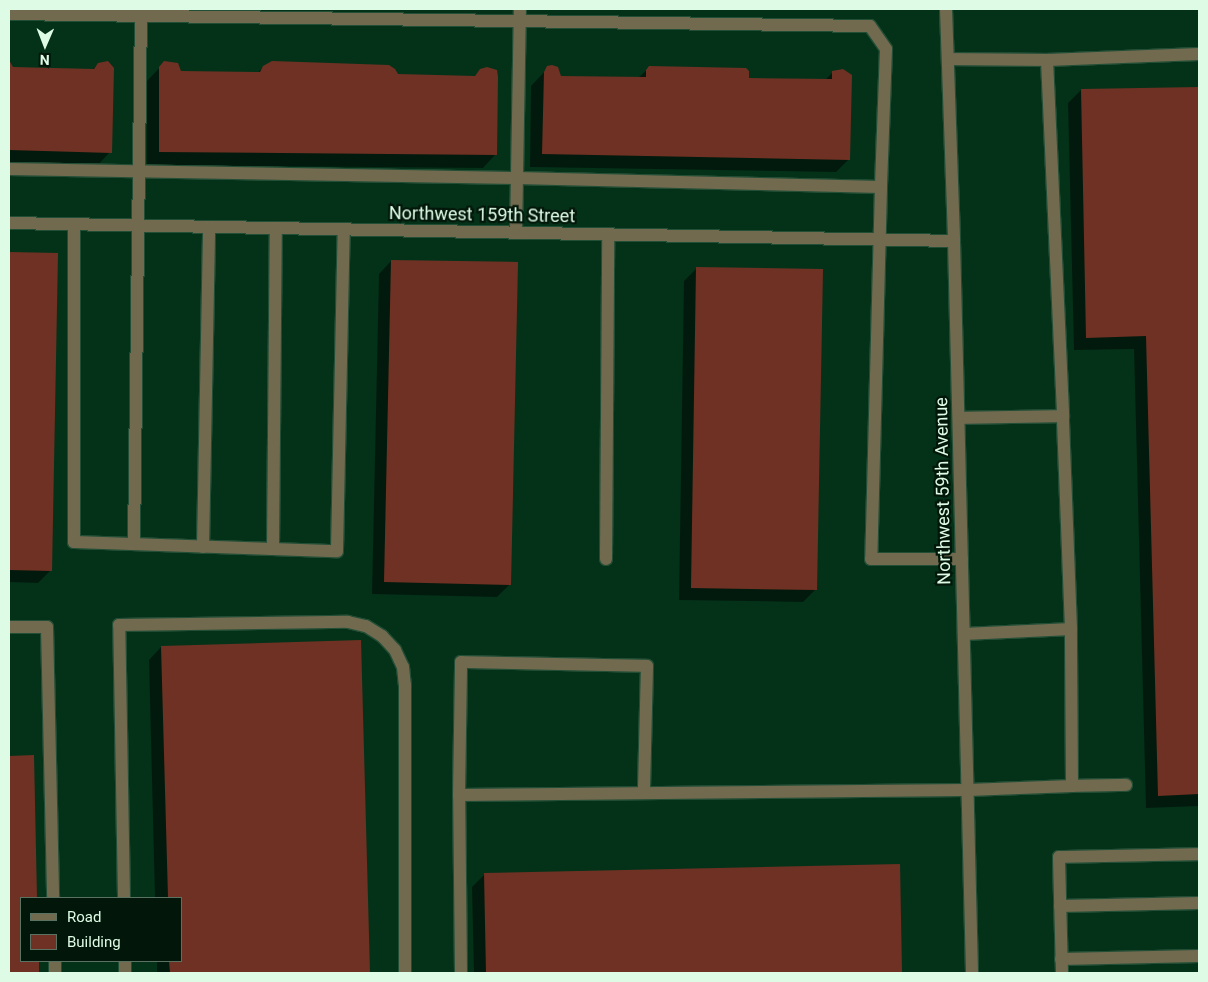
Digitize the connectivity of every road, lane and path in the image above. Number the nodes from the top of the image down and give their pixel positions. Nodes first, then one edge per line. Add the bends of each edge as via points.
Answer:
1 (520, 9) edge
2 (946, 9) edge
3 (141, 12) edge
4 (9, 14) edge
5 (520, 22) junction
6 (1199, 54) edge
7 (948, 60) junction
8 (1047, 60) junction
9 (9, 169) edge
10 (139, 172) junction
11 (516, 178) junction
12 (881, 187) junction
13 (9, 223) edge
14 (74, 225) junction
15 (138, 226) junction
16 (209, 227) junction
17 (276, 228) junction
18 (344, 230) junction
19 (516, 233) junction
20 (608, 235) junction
21 (879, 240) junction
22 (954, 241) junction
23 (1063, 416) junction
24 (959, 418) junction
25 (134, 544) junction
26 (203, 546) junction
27 (273, 549) junction
28 (606, 559) dead end
29 (962, 559) junction
30 (9, 627) edge
31 (1071, 630) junction
32 (964, 634) junction
33 (1126, 785) dead end
34 (1072, 786) junction
35 (968, 790) junction
36 (644, 793) junction
37 (459, 795) junction
38 (1199, 854) edge
39 (54, 897) edge
40 (124, 897) edge
41 (1199, 903) edge
42 (1060, 906) junction
43 (1199, 956) edge
44 (1061, 959) junction
45 (405, 973) edge
46 (461, 973) edge
47 (972, 973) edge
48 (1062, 973) edge

1 - 5 street
2 - 7 street, Northwest 59th Avenue
3 - 4 street
3 - 5 street
3 - 10 street
5 - 11 street
5 - 12 street via 870,26 886,49
6 - 8 street
7 - 8 street
7 - 22 street, Northwest 59th Avenue
8 - 23 street
9 - 10 street
10 - 11 street
10 - 15 street
11 - 12 street
11 - 19 street
12 - 21 street
13 - 14 street, Northwest 159th Street
14 - 15 street, Northwest 159th Street
14 - 25 street via 74,542
15 - 16 street, Northwest 159th Street
15 - 25 street
16 - 17 street, Northwest 159th Street
16 - 26 street
17 - 18 street, Northwest 159th Street
17 - 27 street
18 - 19 street, Northwest 159th Street
18 - 27 street via 337,551
19 - 20 street, Northwest 159th Street
20 - 21 street, Northwest 159th Street
20 - 28 street
21 - 22 street, Northwest 159th Street
21 - 29 street via 871,559
22 - 24 street, Northwest 59th Avenue
23 - 24 street
23 - 31 street
24 - 29 street, Northwest 59th Avenue
25 - 26 street
26 - 27 street
29 - 32 street, Northwest 59th Avenue
30 - 39 street via 47,627
31 - 32 street
31 - 34 street
32 - 35 street, Northwest 59th Avenue
33 - 34 street
34 - 35 street
35 - 36 street
35 - 47 street, Northwest 59th Avenue
36 - 37 street
36 - 37 street via 647,666 461,662
37 - 46 street
38 - 42 street via 1059,857
40 - 45 street via 119,625 348,622 366,626 395,650 403,667
41 - 42 street
42 - 44 street
43 - 44 street
44 - 48 street

